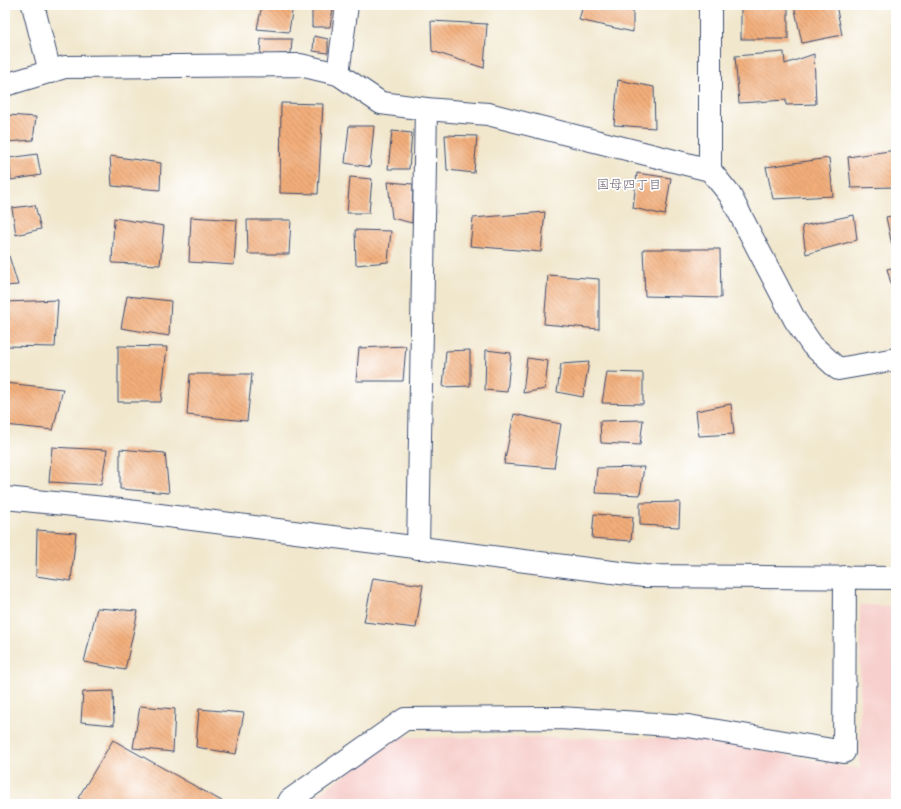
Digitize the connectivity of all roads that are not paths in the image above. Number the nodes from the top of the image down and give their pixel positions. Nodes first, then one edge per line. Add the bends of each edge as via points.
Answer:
1 (33, 5) edge
2 (347, 5) edge
3 (710, 5) edge
4 (50, 72) junction
5 (338, 74) junction
6 (5, 85) edge
7 (426, 109) junction
8 (710, 170) junction
9 (896, 359) edge
10 (5, 498) edge
11 (418, 548) junction
12 (845, 578) junction
13 (896, 578) edge
14 (288, 804) edge

1 - 4 street
2 - 5 street
3 - 8 street
4 - 5 street via 65,68 300,65
4 - 6 street
5 - 7 street via 381,103
7 - 8 street via 488,114
7 - 11 street
8 - 9 street via 730,196 795,320 812,345 838,369
10 - 11 street
11 - 12 street via 644,576
12 - 13 street
12 - 14 street via 844,752 688,726 559,718 405,719 290,800

